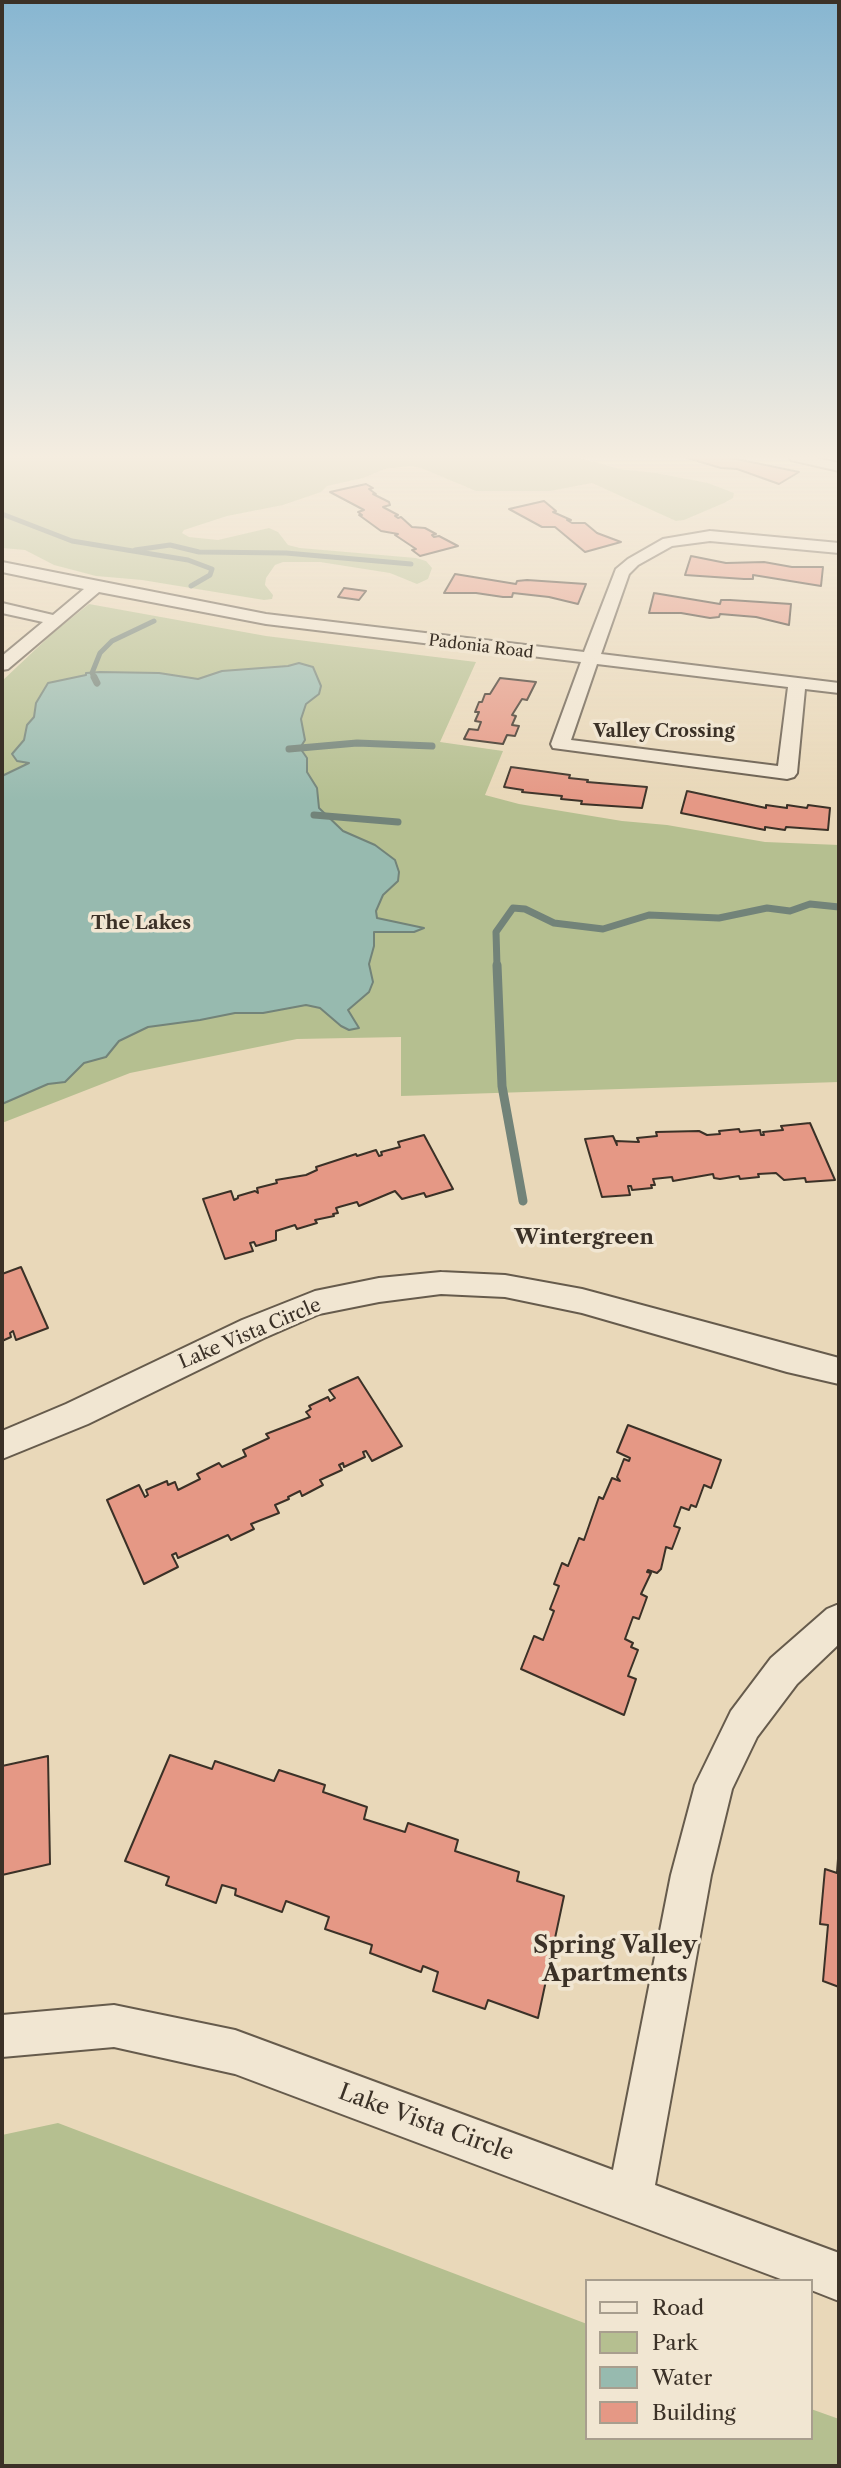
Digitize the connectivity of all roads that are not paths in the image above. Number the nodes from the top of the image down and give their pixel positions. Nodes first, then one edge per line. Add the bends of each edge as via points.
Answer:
1 (26, 572) edge
2 (622, 572) edge
3 (96, 587) junction
4 (2, 608) edge
5 (54, 620) junction
6 (589, 659) junction
7 (2, 665) edge
8 (797, 683) junction
9 (839, 688) edge
10 (839, 1371) edge
11 (2, 1445) edge
12 (839, 1622) edge
13 (2, 2036) edge
14 (630, 2198) junction
15 (839, 2277) edge

1 - 3 street, Padonia Road
2 - 6 street
3 - 5 street
3 - 6 street, Padonia Road via 266,619
4 - 5 street
5 - 7 street
6 - 8 street, Padonia Road
6 - 8 street via 560,744 787,773
8 - 9 street, Padonia Road
10 - 11 street, Lake Vista Circle via 582,1301 505,1286 442,1283 315,1303
12 - 14 street via 784,1671 744,1724 714,1785 691,1875
13 - 14 street, Lake Vista Circle via 114,2026 235,2052
14 - 15 street, Lake Vista Circle

